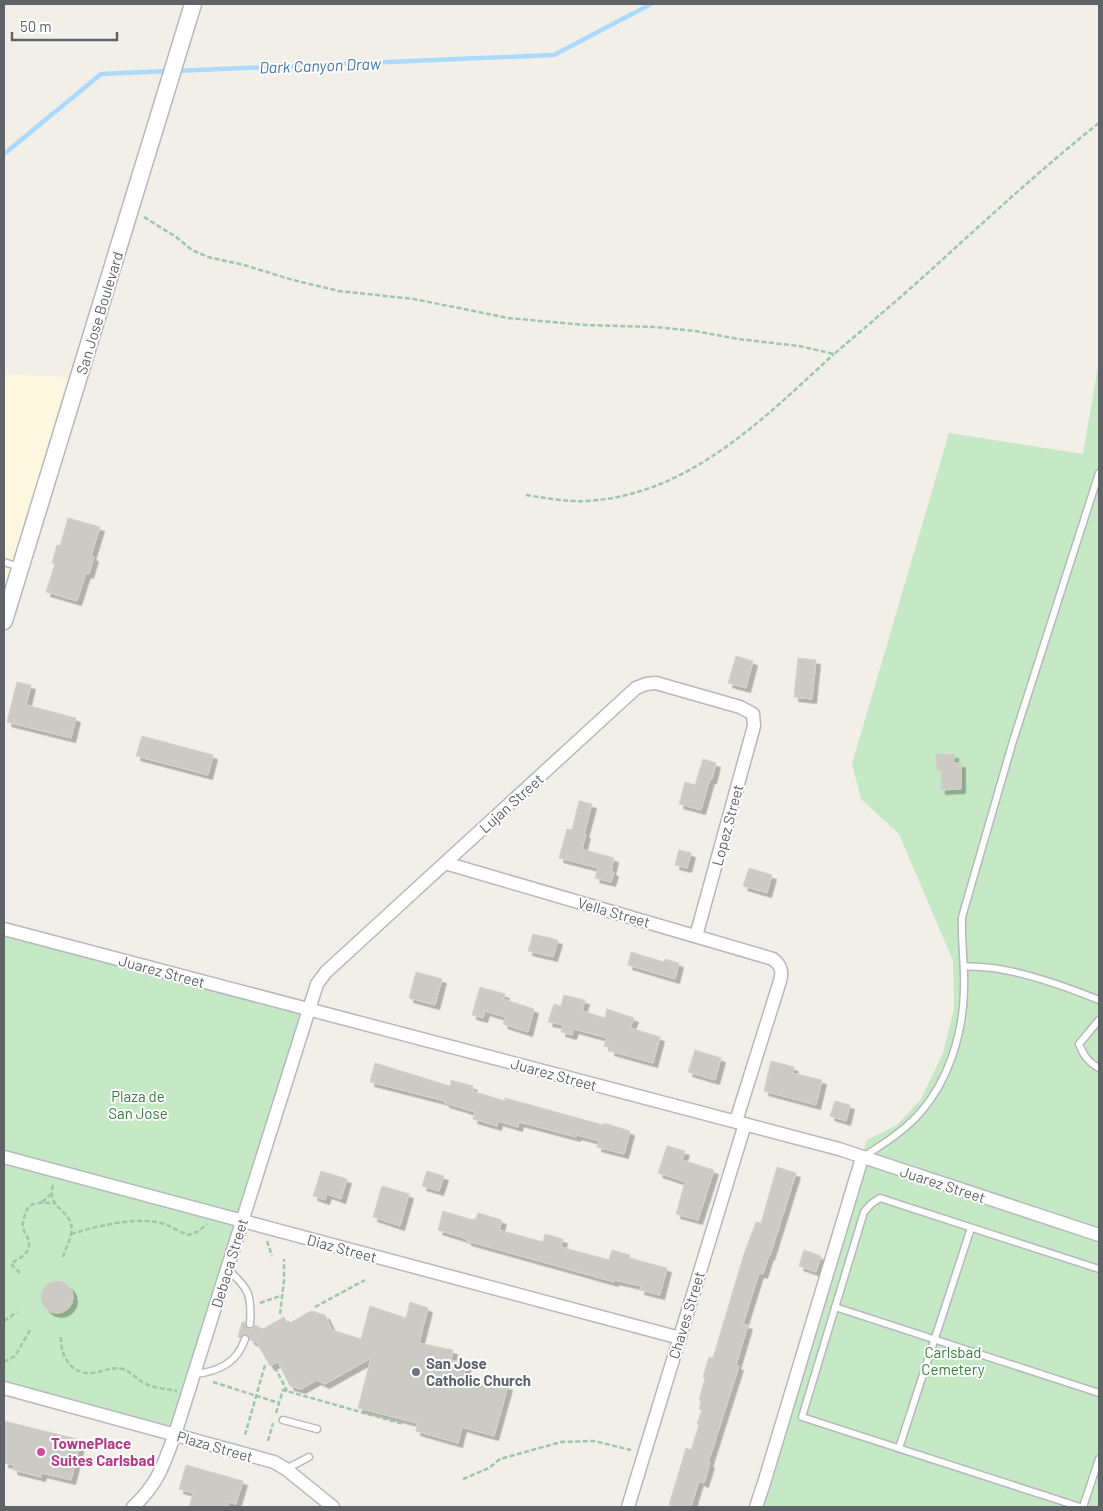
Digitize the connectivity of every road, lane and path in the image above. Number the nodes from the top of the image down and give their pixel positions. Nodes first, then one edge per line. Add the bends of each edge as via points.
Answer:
1 (193, 4) edge
2 (1099, 123) edge
3 (131, 209) junction
4 (834, 354) junction
5 (1099, 473) edge
6 (526, 495) dead end
7 (4, 562) edge
8 (20, 567) junction
9 (4, 621) edge
10 (753, 714) joint
11 (445, 863) junction
12 (4, 930) edge
13 (696, 936) junction
14 (781, 966) joint
15 (964, 966) junction
16 (1099, 1000) edge
17 (309, 1010) junction
18 (1099, 1020) edge
19 (1099, 1068) edge
20 (740, 1123) junction
21 (4, 1157) edge
22 (862, 1158) junction
23 (53, 1185) dead end
24 (51, 1194) junction
25 (42, 1202) junction
26 (54, 1203) junction
27 (242, 1222) junction
28 (207, 1224) dead end
29 (971, 1228) junction
30 (71, 1234) junction
31 (1099, 1235) edge
32 (266, 1238) dead end
33 (272, 1256) dead end
34 (63, 1257) dead end
35 (284, 1259) dead end
36 (227, 1269) junction
37 (1099, 1269) edge
38 (20, 1273) dead end
39 (365, 1280) dead end
40 (283, 1296) junction
41 (257, 1304) dead end
42 (315, 1307) dead end
43 (836, 1307) junction
44 (17, 1312) dead end
45 (280, 1314) dead end
46 (4, 1321) edge
47 (250, 1324) dead end
48 (30, 1330) dead end
49 (61, 1337) dead end
50 (680, 1338) junction
51 (245, 1339) dead end
52 (935, 1339) junction
53 (4, 1362) edge
54 (265, 1365) dead end
55 (275, 1367) dead end
56 (194, 1374) junction
57 (208, 1380) dead end
58 (4, 1388) edge
59 (177, 1391) dead end
60 (287, 1391) junction
61 (1099, 1393) edge
62 (256, 1395) junction
63 (279, 1403) junction
64 (283, 1420) dead end
65 (403, 1424) dead end
66 (317, 1429) dead end
67 (175, 1434) junction
68 (245, 1435) dead end
69 (268, 1441) dead end
70 (899, 1448) junction
71 (645, 1454) junction
72 (309, 1457) dead end
73 (1099, 1459) edge
74 (286, 1468) junction
75 (463, 1479) dead end
76 (330, 1505) edge
77 (133, 1507) edge
78 (628, 1507) edge
79 (756, 1507) edge
80 (1082, 1507) edge

1 - 3 street, San Jose Boulevard
2 - 4 path
3 - 4 path via 192,250 208,257 339,291 414,299 508,318 695,331
3 - 8 street, San Jose Boulevard
4 - 6 path via 735,441 674,479 630,495 600,500
5 - 15 lane via 1012,741 962,918
7 - 8 lane
8 - 9 street, San Jose Boulevard
10 - 11 street, Lujan Street via 740,707 656,683 636,688
10 - 13 street, Lopez Street via 754,726
11 - 13 street, Vella Street
11 - 17 street, Lujan Street via 326,972 317,984
12 - 17 street, Juarez Street
13 - 14 street, Vella Street via 773,959
14 - 20 street, Chaves Street via 782,974
15 - 16 lane via 999,969 1061,984
15 - 22 lane via 963,1013 946,1073 919,1114 904,1129
17 - 20 street, Juarez Street
17 - 27 street, Debaca Street
18 - 19 lane via 1079,1044 1084,1056
20 - 22 street, Juarez Street
20 - 50 street, Chaves Street
21 - 27 street, Diaz Street
22 - 31 street, Juarez Street
22 - 79 street
23 - 24 path
24 - 25 path
24 - 26 path
25 - 26 path
25 - 38 path via 29,1206 26,1211 22,1226 29,1247 11,1264
26 - 30 path via 67,1215
27 - 36 street, Debaca Street
27 - 50 street, Diaz Street
28 - 30 path via 189,1235 156,1222 110,1224
29 - 37 lane
29 - 43 lane via 880,1198 864,1212
29 - 52 lane
30 - 34 path
32 - 33 path
35 - 40 path
36 - 47 lane via 248,1291
36 - 56 street, Debaca Street
39 - 42 path
40 - 41 path
40 - 45 path
43 - 52 lane
43 - 70 lane via 802,1417
44 - 46 path
48 - 53 path via 15,1356
49 - 59 path via 65,1360 73,1368 92,1373 120,1369 146,1384
50 - 71 street, Chaves Street
51 - 56 lane via 221,1369
52 - 61 lane
52 - 70 lane
54 - 62 path
55 - 60 path
56 - 67 street, Debaca Street
57 - 62 path
58 - 67 street, Plaza Street
60 - 63 path via 284,1390
60 - 65 path
62 - 63 path
62 - 68 path
63 - 69 path
64 - 66 lane
67 - 74 street, Plaza Street
67 - 77 street, Debaca Street via 154,1485
70 - 80 lane
71 - 75 path via 594,1441 561,1442 500,1459 489,1468
71 - 78 street, Chaves Street
72 - 74 lane
73 - 80 lane
74 - 76 street, Plaza Street

